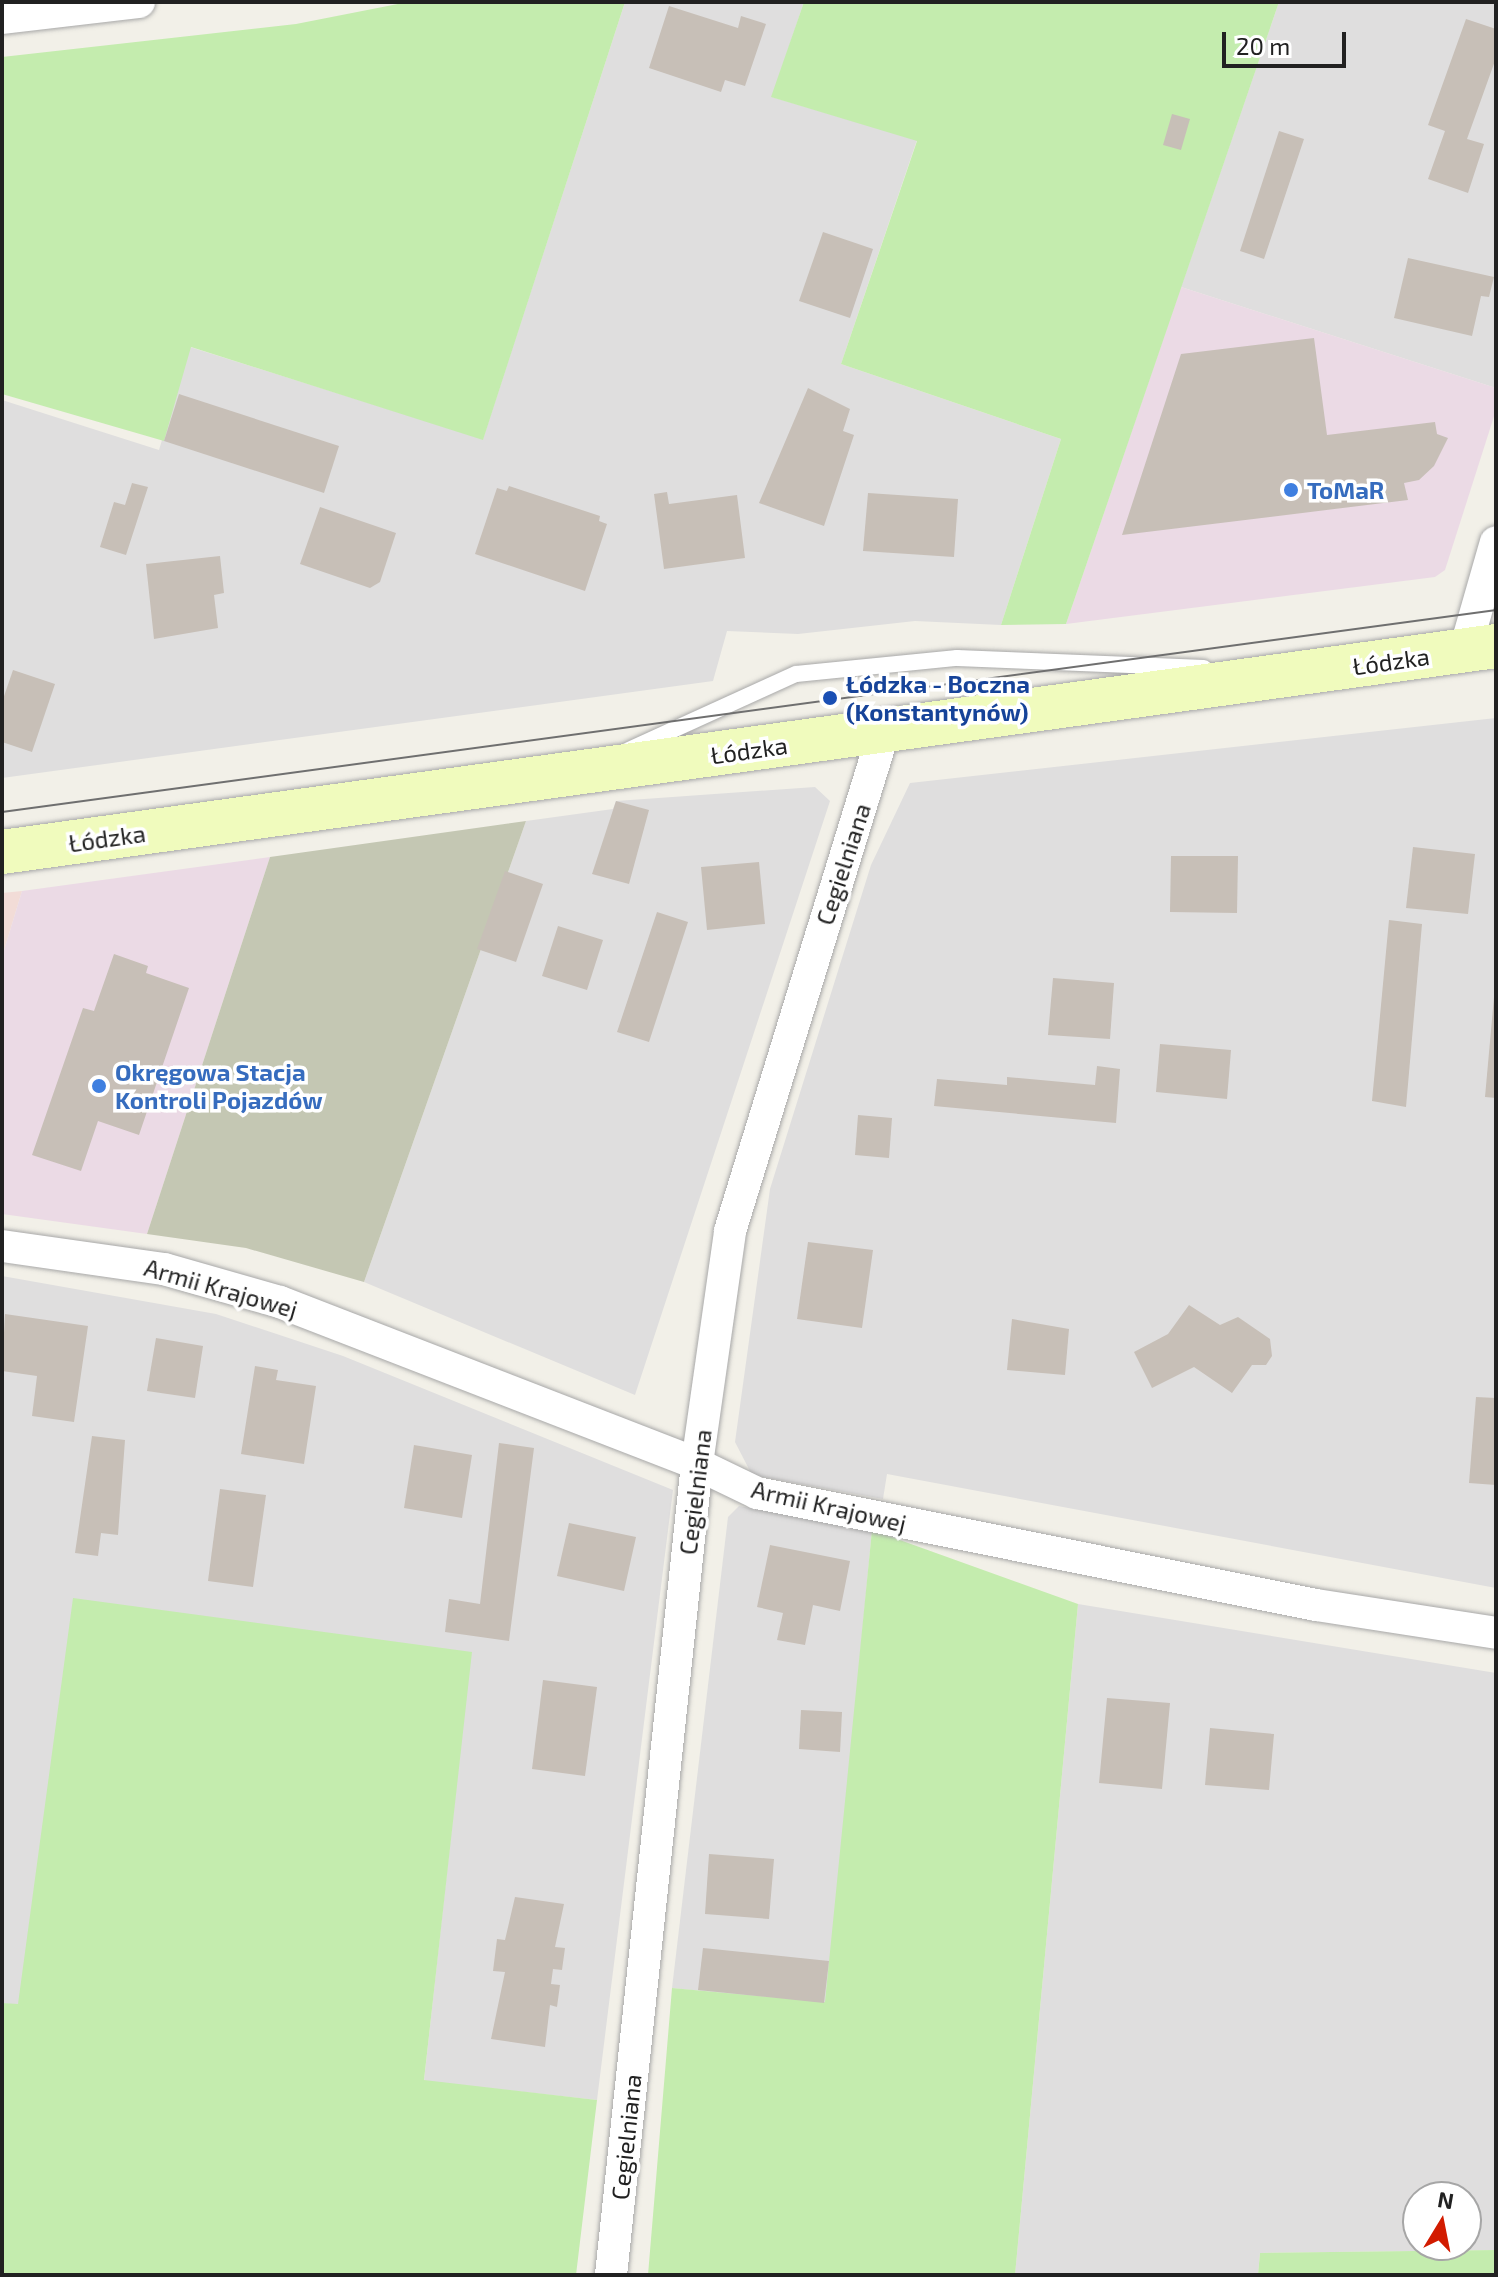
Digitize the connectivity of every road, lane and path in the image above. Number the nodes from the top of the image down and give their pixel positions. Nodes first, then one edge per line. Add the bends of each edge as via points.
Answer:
1 (139, 2) edge
2 (2, 18) edge
3 (1496, 542) edge
4 (1480, 648) edge
5 (1306, 673) junction
6 (884, 731) junction
7 (580, 773) junction
8 (2, 852) edge
9 (2, 1246) edge
10 (697, 1464) junction
11 (1496, 1633) edge
12 (611, 2275) edge

1 - 2 street
3 - 4 street
4 - 5 main road, Łódzka
5 - 6 main road, Łódzka
5 - 7 lane via 957,658 796,674
6 - 7 main road, Łódzka
6 - 10 street, Cegielniana via 737,1196
7 - 8 main road, Łódzka
9 - 10 street, Armii Krajowej via 164,1269 280,1302
10 - 11 street, Armii Krajowej via 757,1493 1316,1605
10 - 12 street, Cegielniana

